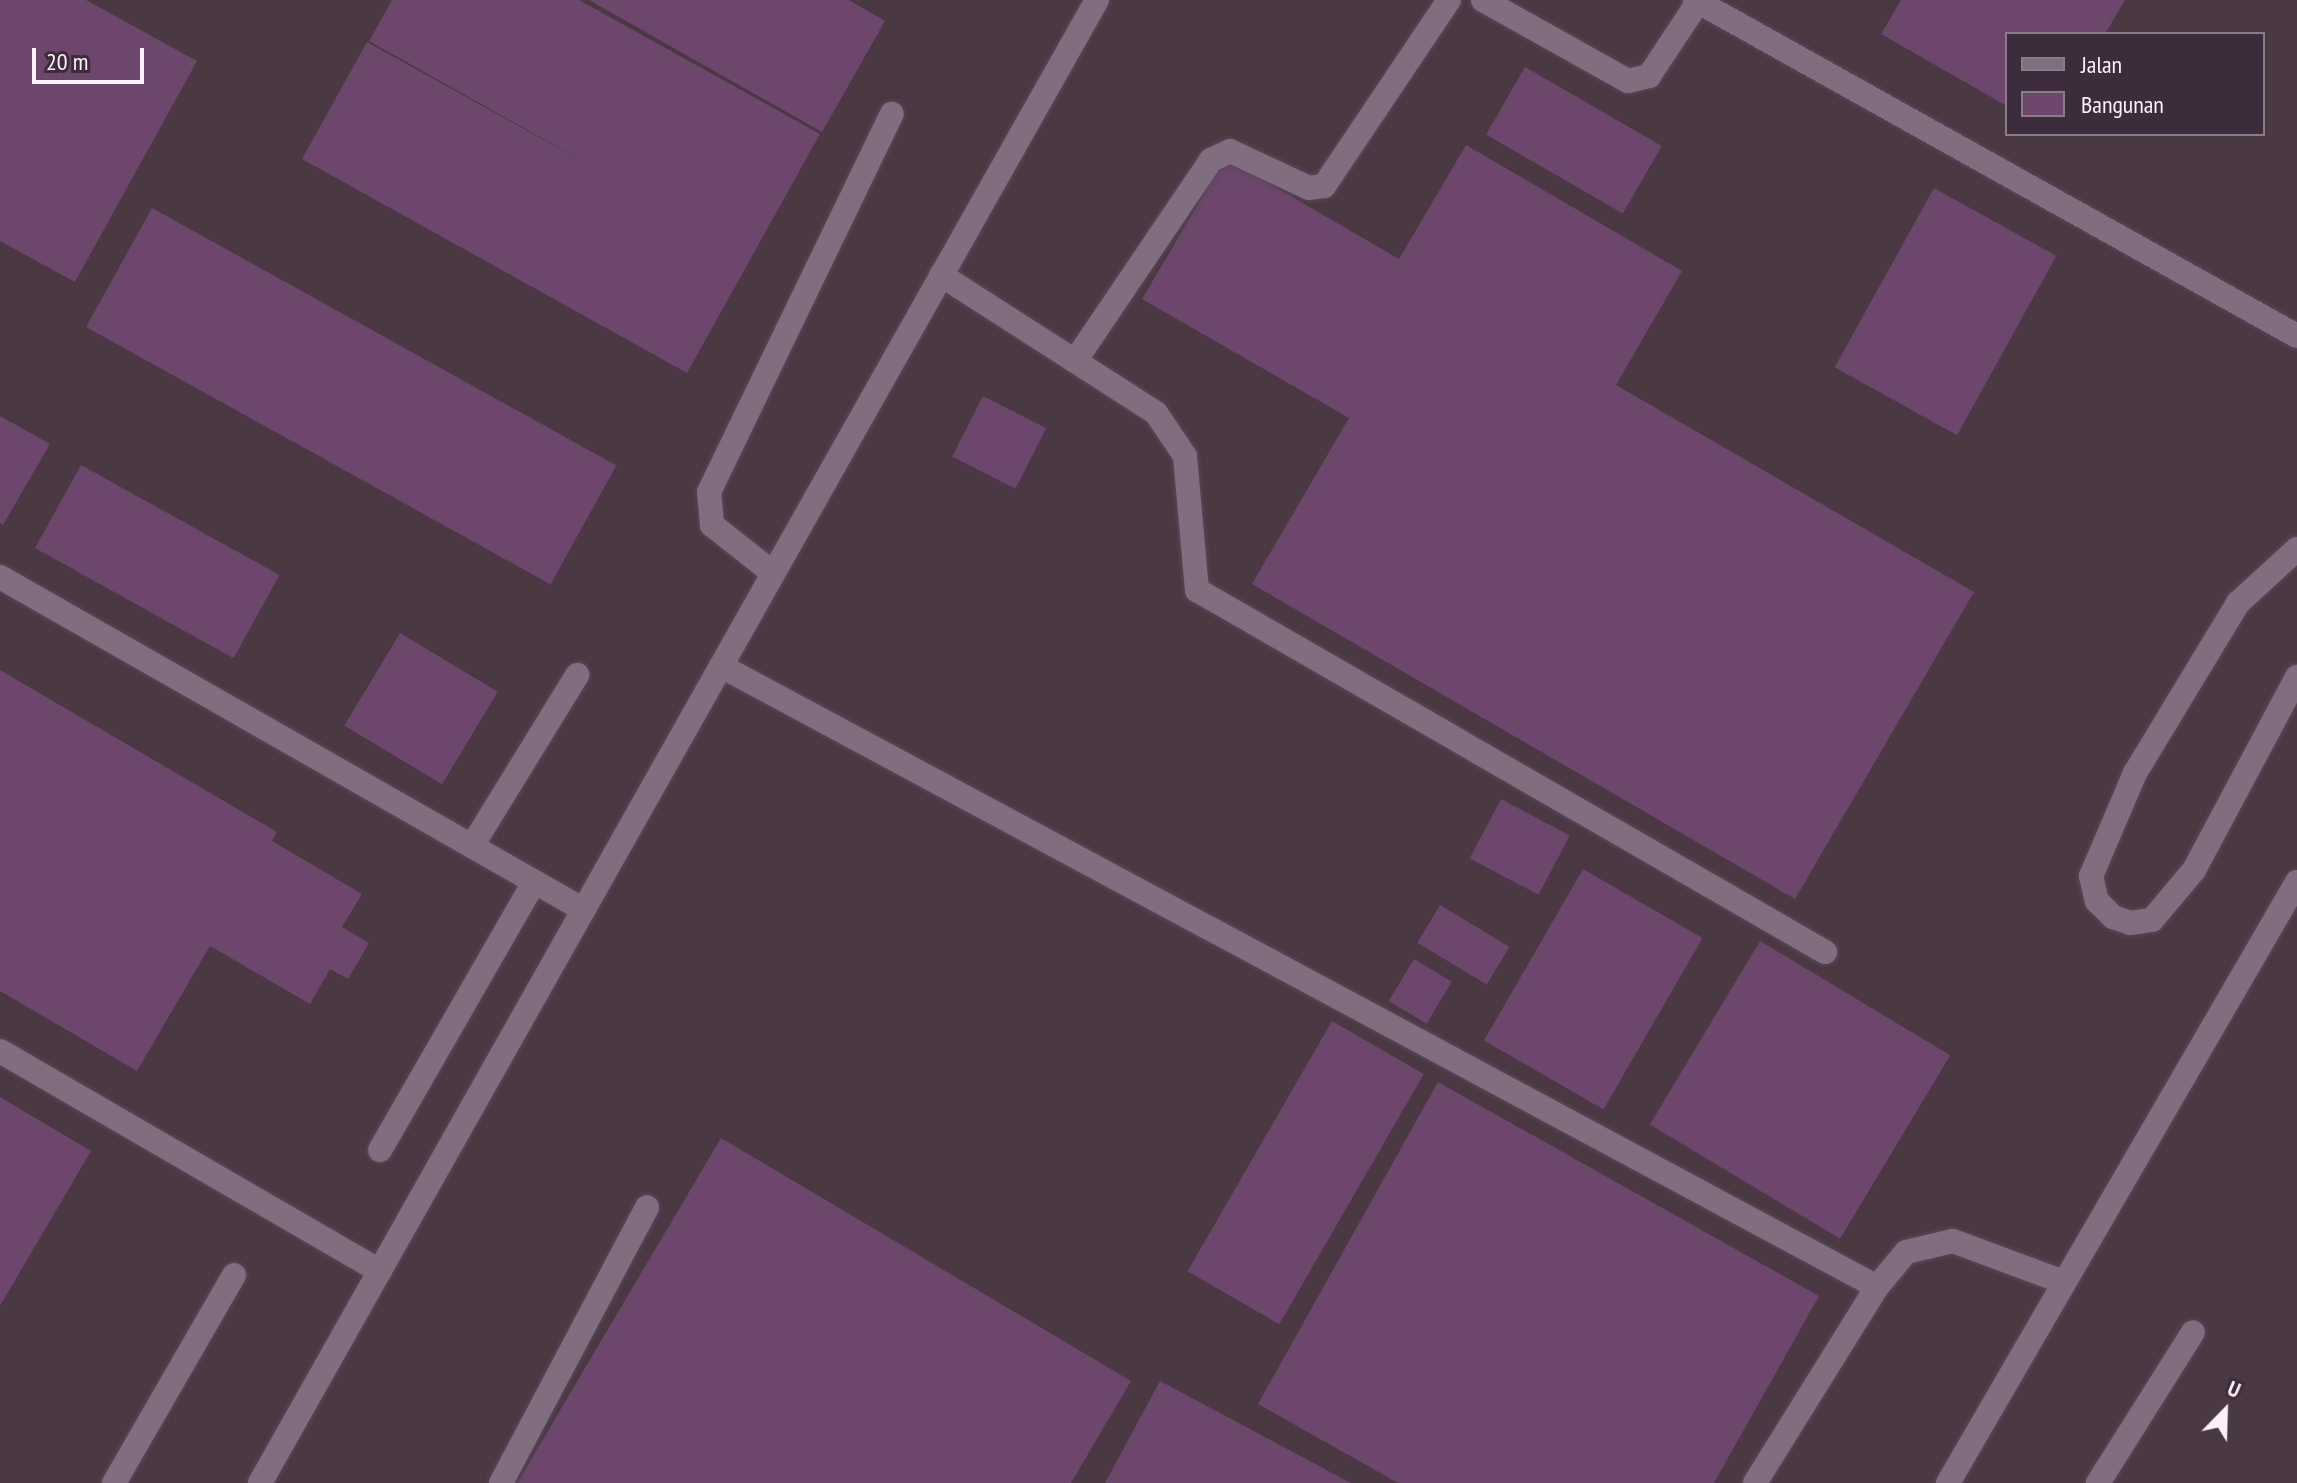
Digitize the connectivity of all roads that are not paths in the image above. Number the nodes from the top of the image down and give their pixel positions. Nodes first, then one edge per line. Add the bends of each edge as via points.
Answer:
1 (1097, 0) edge
2 (1449, 0) edge
3 (1483, 0) edge
4 (1696, 1) edge
5 (892, 114) dead end
6 (941, 275) junction
7 (2297, 336) edge
8 (1075, 361) junction
9 (2297, 549) edge
10 (773, 573) junction
11 (0, 577) edge
12 (721, 666) junction
13 (577, 675) dead end
14 (2297, 677) edge
15 (472, 846) junction
16 (534, 882) junction
17 (2297, 882) edge
18 (584, 910) junction
19 (1825, 952) dead end
20 (0, 1051) edge
21 (380, 1150) dead end
22 (647, 1207) dead end
23 (380, 1271) junction
24 (234, 1275) dead end
25 (2063, 1282) junction
26 (1877, 1287) junction
27 (2193, 1332) dead end
28 (114, 1483) edge
29 (260, 1483) edge
30 (501, 1483) edge
31 (1755, 1483) edge
32 (1948, 1483) edge
33 (2098, 1483) edge

1 - 6 street
2 - 8 street via 1324,186 1309,188 1230,151 1211,160
3 - 4 street via 1628,81 1649,76
4 - 7 street
5 - 10 street via 709,492 712,525
6 - 8 street
6 - 10 street
8 - 19 street via 1156,413 1185,456 1197,590
9 - 14 street via 2238,603 2135,773 2091,876 2097,901 2113,917 2130,923 2152,920 2194,870
10 - 12 street
11 - 15 street
12 - 18 street
12 - 26 street
13 - 15 street
15 - 16 street
16 - 18 street
16 - 21 street
17 - 25 street
18 - 23 street
20 - 23 street
22 - 30 street
23 - 29 street
24 - 28 street
25 - 26 street via 1953,1241 1906,1252
25 - 32 street
26 - 31 street
27 - 33 street

